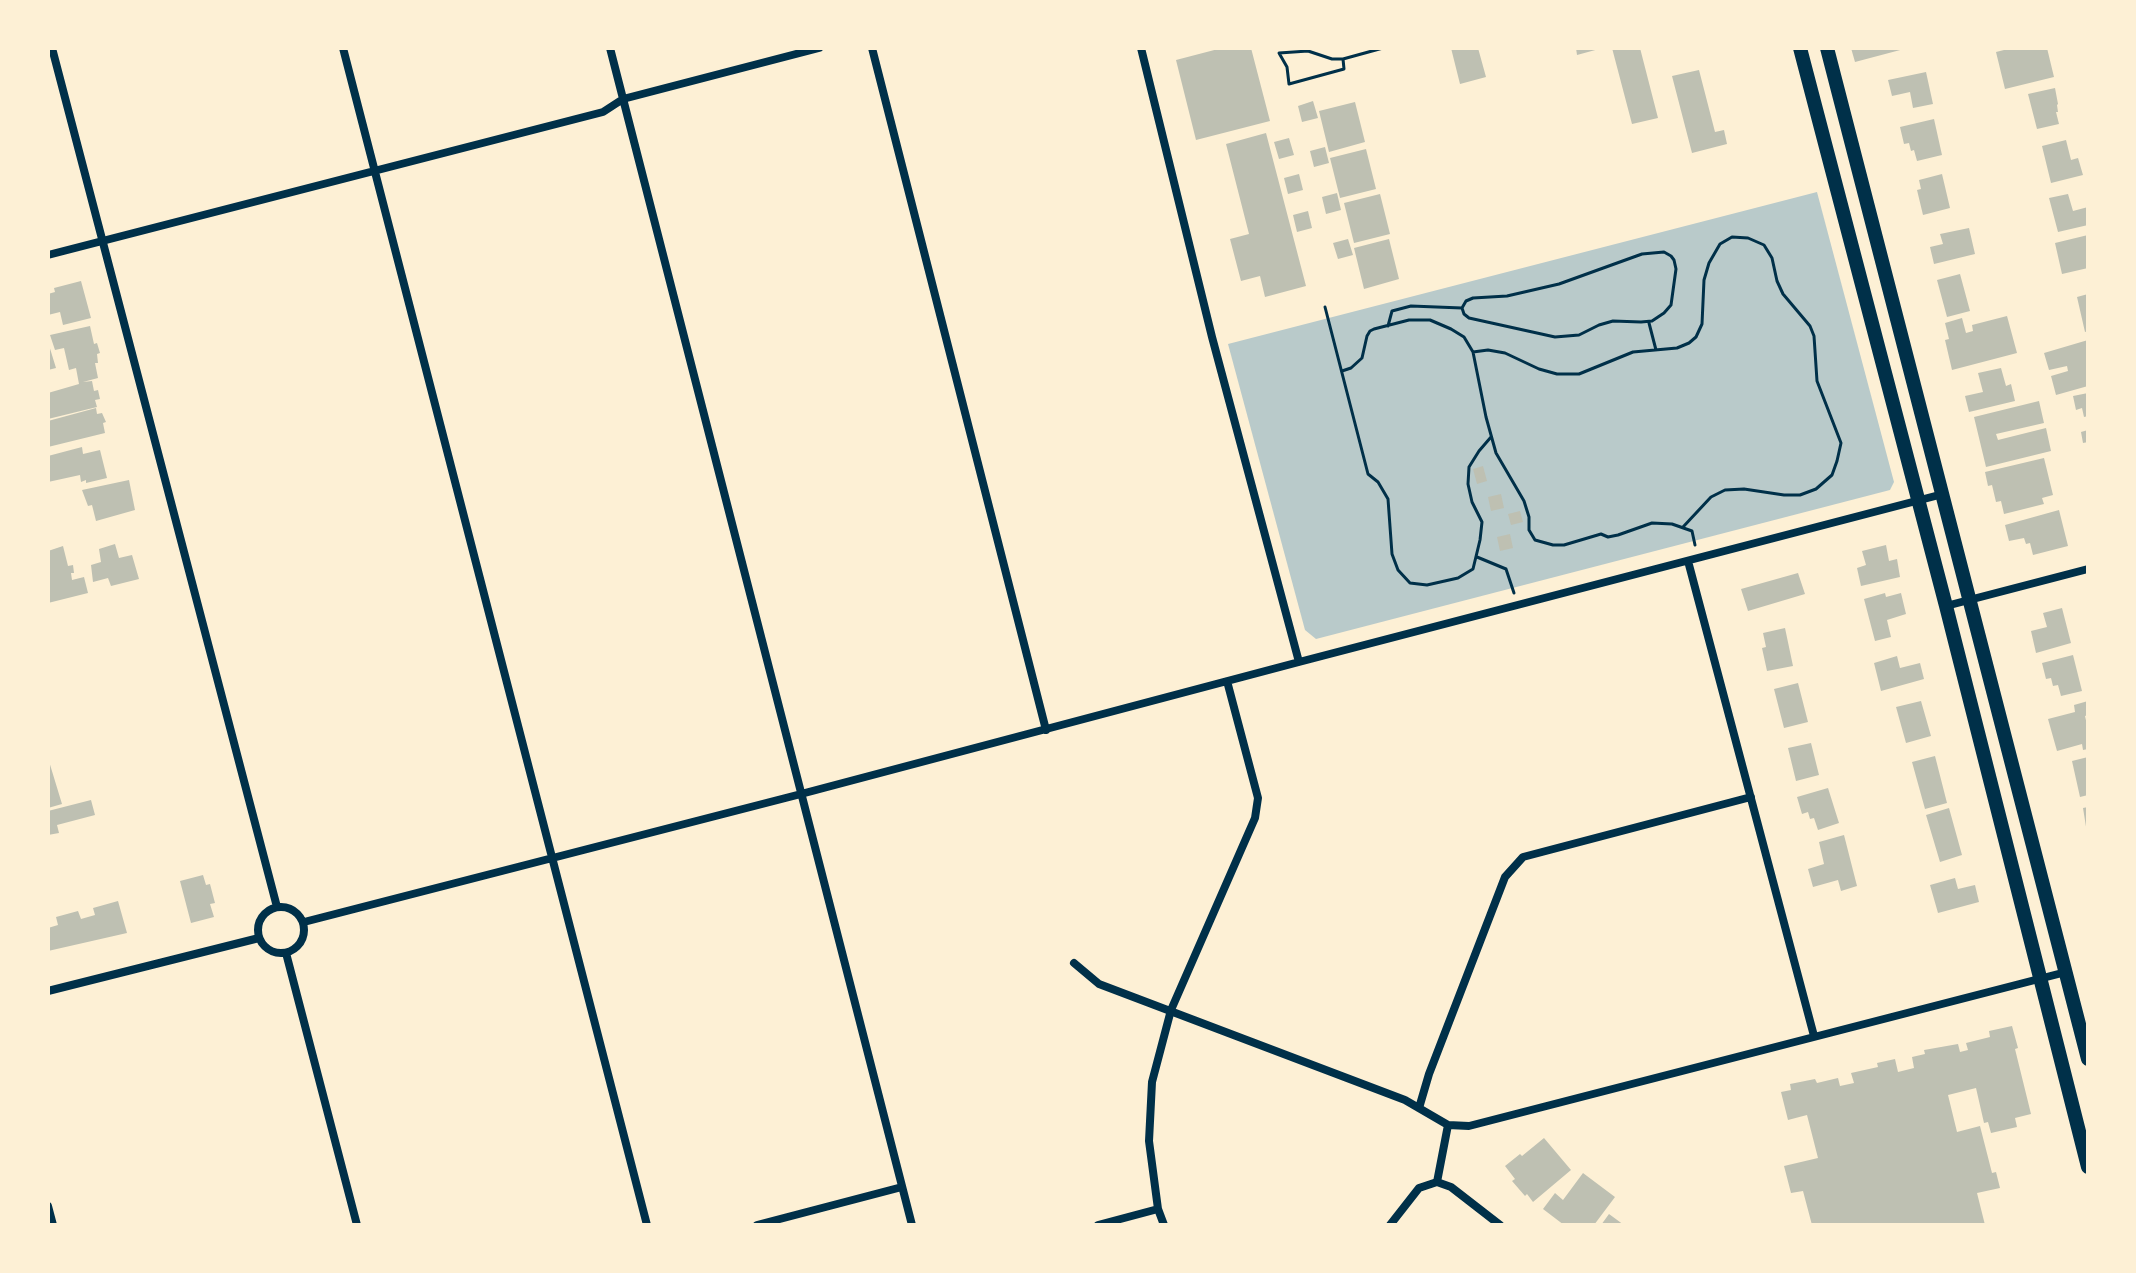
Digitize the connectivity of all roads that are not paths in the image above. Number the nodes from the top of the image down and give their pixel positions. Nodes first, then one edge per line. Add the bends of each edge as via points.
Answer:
1 (52, 48) edge
2 (343, 48) edge
3 (610, 48) edge
4 (819, 48) edge
5 (872, 48) edge
6 (1141, 48) edge
7 (1800, 48) edge
8 (1827, 48) edge
9 (623, 99) junction
10 (375, 171) junction
11 (103, 241) junction
12 (48, 255) edge
13 (1943, 494) junction
14 (1919, 501) junction
15 (1688, 561) junction
16 (2088, 569) edge
17 (1970, 600) junction
18 (1946, 606) junction
19 (1299, 662) junction
20 (1227, 681) junction
21 (1046, 730) junction
22 (801, 794) junction
23 (1751, 797) junction
24 (552, 859) junction
25 (277, 907) junction
26 (304, 922) junction
27 (259, 938) junction
28 (286, 953) junction
29 (1074, 963) dead end
30 (2066, 972) junction
31 (2042, 979) junction
32 (48, 991) edge
33 (1171, 1010) junction
34 (1814, 1036) junction
35 (2088, 1059) edge
36 (1419, 1108) junction
37 (1448, 1125) junction
38 (2088, 1167) edge
39 (1437, 1182) junction
40 (902, 1187) junction
41 (48, 1206) edge
42 (1158, 1209) junction
43 (53, 1225) edge
44 (357, 1225) edge
45 (647, 1225) edge
46 (757, 1225) edge
47 (912, 1225) edge
48 (1098, 1225) edge
49 (1164, 1225) edge
50 (1390, 1225) edge
51 (1500, 1225) edge

1 - 11 street
2 - 10 street
3 - 9 street
4 - 9 street
5 - 21 street
6 - 19 street
7 - 14 main road
8 - 13 main road
9 - 10 street via 603,112
9 - 22 street
10 - 11 street
10 - 24 street
11 - 12 street
11 - 25 street
13 - 14 street
13 - 17 main road
14 - 15 street
14 - 18 main road
15 - 19 street
15 - 23 street
16 - 17 street
17 - 18 street
17 - 30 main road
18 - 31 main road
19 - 20 street
20 - 21 street
20 - 33 street via 1258,798 1255,818
21 - 22 street
22 - 24 street
22 - 40 street
23 - 34 street
23 - 36 street via 1523,857 1505,877
24 - 26 street
24 - 45 street
25 - 26 street via 296,911
25 - 27 street via 259,922
26 - 28 street via 300,945
27 - 28 street via 273,952
27 - 32 street
28 - 44 street
29 - 33 street via 1099,984
30 - 31 street
30 - 35 main road
31 - 34 street
31 - 38 main road
33 - 36 street
33 - 42 street via 1152,1082 1149,1141
34 - 37 street via 1469,1126
36 - 37 street
37 - 39 street
39 - 50 street via 1419,1188
39 - 51 street
40 - 46 street
40 - 47 street
41 - 43 street
42 - 48 street
42 - 49 street

